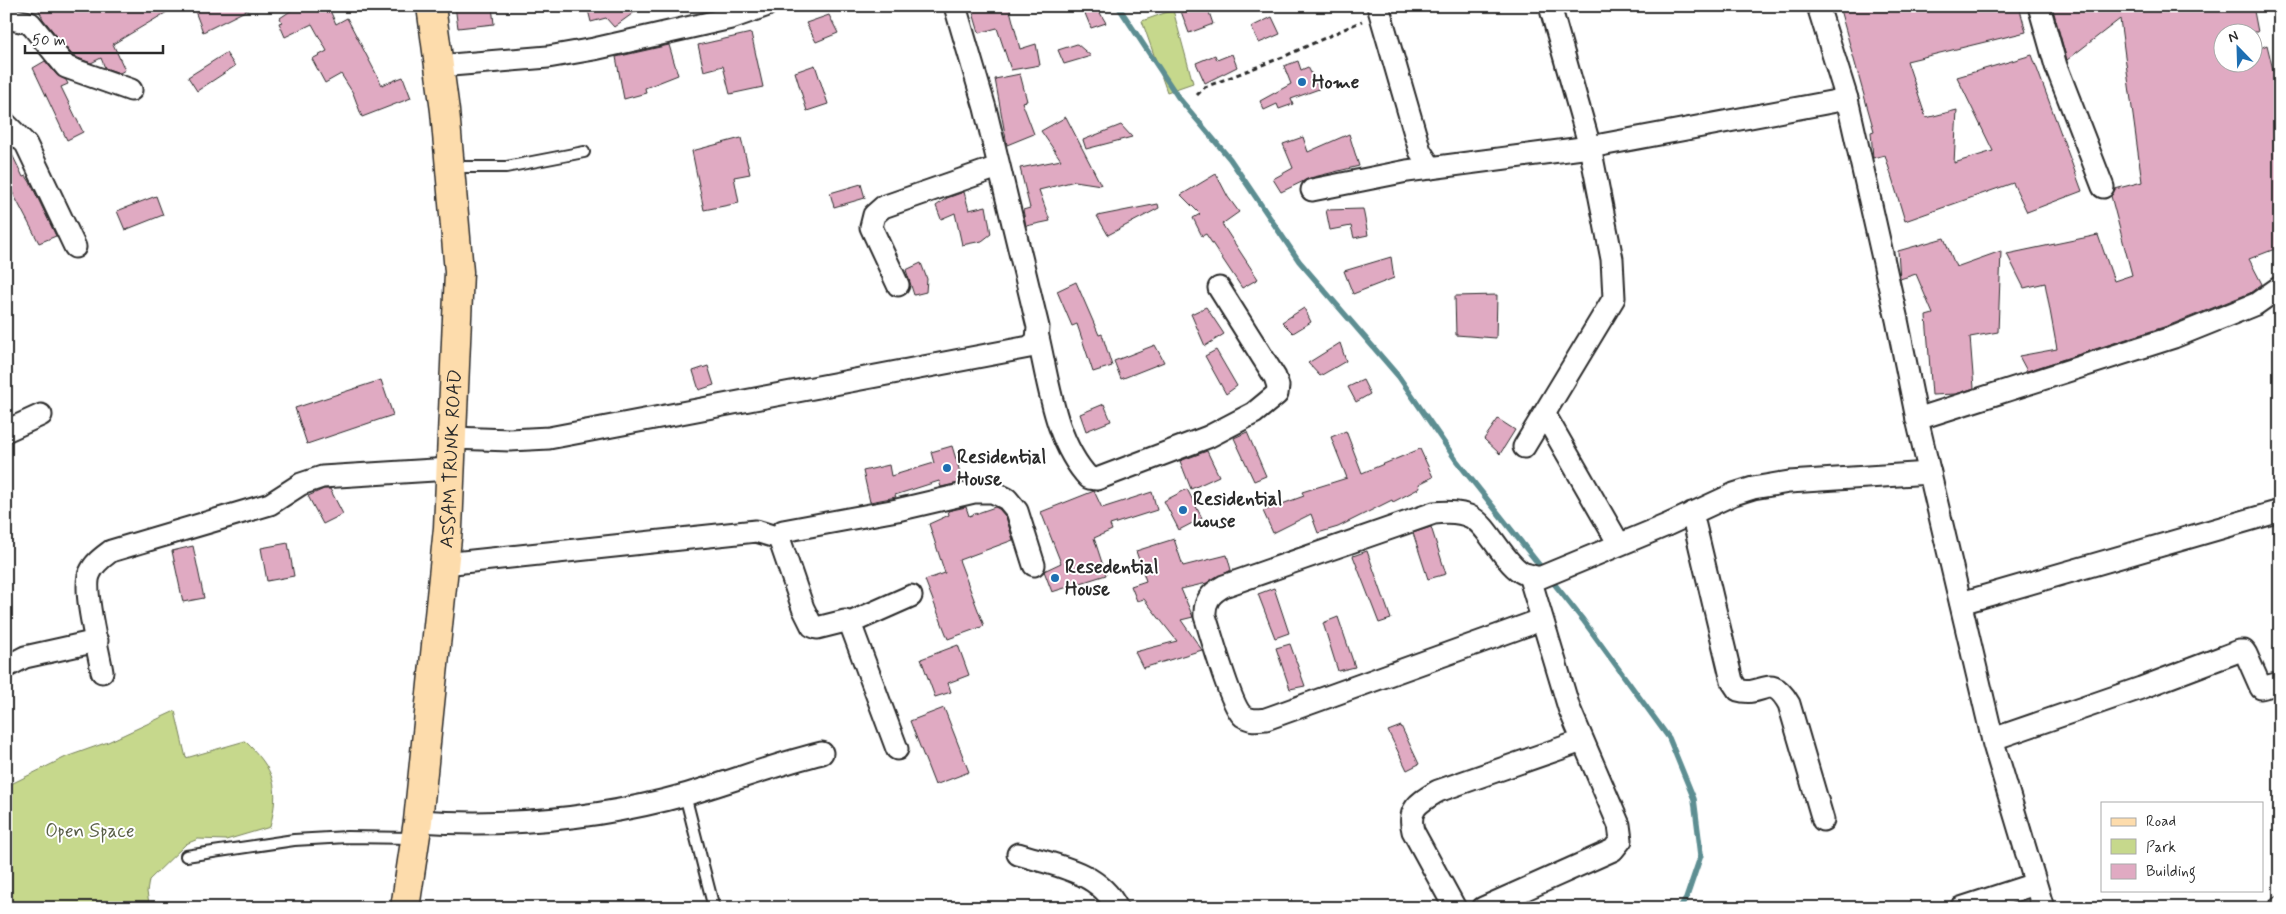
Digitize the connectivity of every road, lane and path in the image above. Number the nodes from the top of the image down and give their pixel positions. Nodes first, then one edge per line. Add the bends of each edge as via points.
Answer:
1 (431, 6) edge
2 (765, 6) edge
3 (955, 6) edge
4 (1550, 6) edge
5 (1818, 6) edge
6 (2039, 6) edge
7 (1379, 10) edge
8 (6, 18) edge
9 (439, 66) junction
10 (131, 90) dead end
11 (1197, 95) dead end
12 (1847, 99) junction
13 (6, 124) edge
14 (1590, 147) junction
15 (584, 152) dead end
16 (450, 167) junction
17 (998, 168) junction
18 (1431, 168) junction
19 (2103, 187) dead end
20 (1312, 190) dead end
21 (75, 247) dead end
22 (898, 285) dead end
23 (1219, 288) dead end
24 (2280, 288) edge
25 (1038, 337) junction
26 (41, 415) dead end
27 (1545, 415) junction
28 (1916, 419) junction
29 (6, 431) edge
30 (452, 438) junction
31 (1524, 447) dead end
32 (450, 469) junction
33 (1930, 473) junction
34 (2280, 511) edge
35 (1692, 513) junction
36 (780, 538) junction
37 (1619, 544) junction
38 (444, 564) junction
39 (1034, 565) dead end
40 (1534, 577) junction
41 (911, 596) dead end
42 (1961, 603) junction
43 (1541, 620) junction
44 (850, 623) junction
45 (97, 641) junction
46 (6, 667) edge
47 (102, 672) dead end
48 (2280, 683) edge
49 (1993, 739) junction
50 (1582, 741) junction
51 (896, 749) dead end
52 (822, 753) dead end
53 (685, 795) junction
54 (1823, 820) dead end
55 (416, 829) junction
56 (1018, 854) dead end
57 (186, 856) dead end
58 (2035, 884) junction
59 (405, 908) edge
60 (714, 908) edge
61 (1117, 908) edge
62 (1455, 908) edge
63 (1483, 908) edge
64 (1961, 908) edge
65 (2042, 908) edge

1 - 9 main road, ASSAM TRUNK ROAD
2 - 9 street via 731,18 594,49 548,57
3 - 17 street via 985,108
4 - 14 street
5 - 12 street
6 - 19 street via 2056,66
7 - 11 path via 1283,57 1205,87
7 - 18 street via 1420,151
8 - 10 street via 30,23 66,67
9 - 16 main road, ASSAM TRUNK ROAD
12 - 14 street
12 - 28 street
13 - 21 street via 26,144
14 - 18 street
14 - 27 street via 1612,259 1614,298
15 - 16 lane via 506,167
16 - 30 main road, ASSAM TRUNK ROAD via 459,272
17 - 22 street via 891,204 874,214 871,227
17 - 25 street
18 - 20 street
23 - 25 street via 1275,377 1277,394 1254,413 1228,427 1097,480 1089,478 1081,470 1065,438
24 - 28 street via 2256,304 2174,337
25 - 30 street via 1029,347 614,427 549,438
26 - 29 street
27 - 31 street
27 - 37 street
28 - 33 street
30 - 32 main road, ASSAM TRUNK ROAD
32 - 38 main road, ASSAM TRUNK ROAD
32 - 45 street via 309,480 270,504 111,551 98,560 89,573 87,589
33 - 35 street via 1788,482 1734,494
33 - 42 street
34 - 42 street
35 - 37 street
35 - 54 street via 1732,681 1738,690 1748,693 1766,686 1774,686 1782,693 1789,704
36 - 38 street via 756,531
36 - 39 street via 783,532 974,492 993,492 1007,499 1017,511
36 - 44 street via 812,626
37 - 40 street
38 - 55 main road, ASSAM TRUNK ROAD
40 - 43 street
40 - 43 street via 1512,565 1477,520 1467,513 1442,512 1224,586 1209,597 1204,605 1205,616 1233,701 1242,715 1254,720 1266,719
41 - 44 street
42 - 49 street
43 - 50 street
44 - 51 street
45 - 46 street via 25,657
45 - 47 street
48 - 49 street via 2261,688 2246,654 2239,651
49 - 58 street
50 - 62 street via 1438,791 1413,811 1410,821 1414,832
50 - 63 street via 1619,825 1621,840 1613,850
52 - 53 street
53 - 55 street via 578,818
53 - 60 lane
55 - 57 lane via 294,840
55 - 59 main road, ASSAM TRUNK ROAD
56 - 61 street via 1083,875 1099,884
58 - 64 street
58 - 65 street

